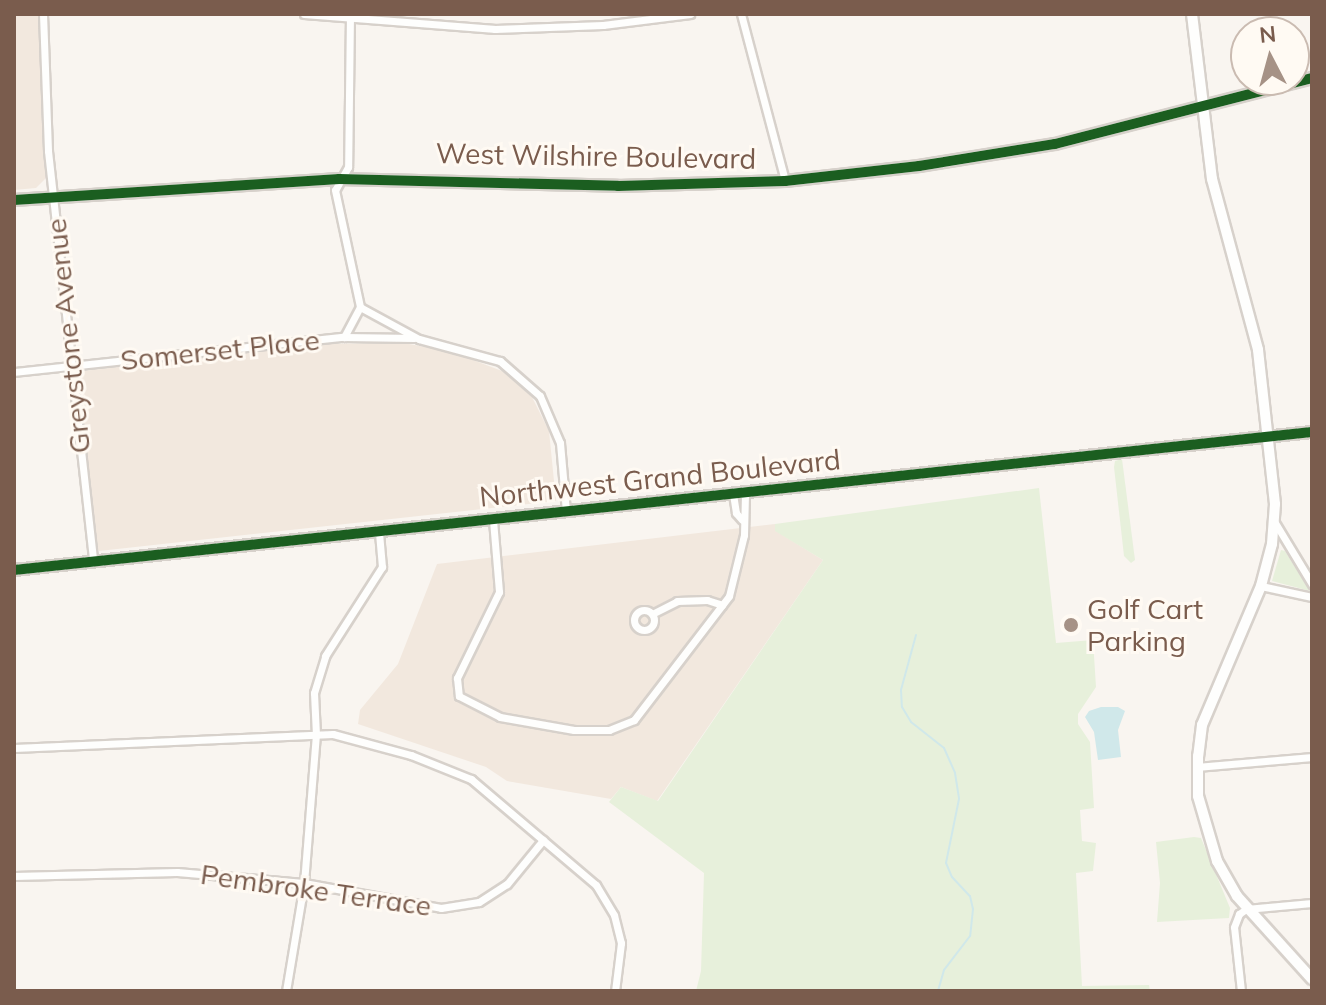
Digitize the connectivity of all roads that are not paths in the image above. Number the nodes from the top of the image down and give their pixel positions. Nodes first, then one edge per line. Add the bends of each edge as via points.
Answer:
1 (43, 14) edge
2 (304, 14) edge
3 (690, 14) edge
4 (741, 14) edge
5 (1192, 14) edge
6 (350, 15) edge
7 (1312, 78) edge
8 (1202, 106) junction
9 (339, 179) junction
10 (785, 181) junction
11 (53, 196) junction
12 (14, 200) edge
13 (360, 307) junction
14 (344, 337) junction
15 (419, 339) junction
16 (72, 366) junction
17 (14, 372) edge
18 (1312, 432) edge
19 (1268, 437) junction
20 (739, 493) junction
21 (566, 512) junction
22 (493, 520) junction
23 (1274, 521) junction
24 (379, 532) junction
25 (93, 561) junction
26 (14, 570) edge
27 (1312, 584) edge
28 (1261, 586) junction
29 (1312, 597) edge
30 (722, 605) junction
31 (652, 614) dead end
32 (316, 735) junction
33 (14, 748) edge
34 (1312, 757) edge
35 (1197, 767) junction
36 (543, 840) junction
37 (14, 876) edge
38 (304, 883) junction
39 (1312, 903) edge
40 (1246, 909) junction
41 (1312, 979) edge
42 (286, 991) edge
43 (615, 991) edge
44 (1241, 991) edge

1 - 11 street, Greystone Avenue
2 - 6 street
3 - 6 street via 603,25 495,29
4 - 10 street
5 - 8 street
6 - 9 street via 348,167
7 - 8 street, West Wilshire Boulevard
8 - 10 street, West Wilshire Boulevard via 1055,144
8 - 19 street via 1212,179 1258,350
9 - 10 street, West Wilshire Boulevard via 618,186
9 - 11 street, West Wilshire Boulevard
9 - 13 street via 335,190
11 - 12 street, West Wilshire Boulevard
11 - 16 street, Greystone Avenue
13 - 14 street, Somerset Place
13 - 15 street
14 - 15 street
14 - 16 street, Somerset Place
15 - 21 street via 500,361 540,396 560,443
16 - 17 street, Somerset Place
16 - 25 street, Greystone Avenue
18 - 19 street, Northwest Grand Boulevard
19 - 20 street, Northwest Grand Boulevard
19 - 23 street
20 - 21 street, Northwest Grand Boulevard
20 - 30 street via 737,572
21 - 22 street, Northwest Grand Boulevard
22 - 24 street, Northwest Grand Boulevard
22 - 30 street via 499,592 457,678 457,688 459,696 500,717 574,730 626,725
23 - 27 street
23 - 28 street
24 - 25 street, Northwest Grand Boulevard
24 - 32 street via 379,575 325,656 314,693
25 - 26 street, Northwest Grand Boulevard
28 - 29 street
28 - 35 street via 1208,708
30 - 31 street via 684,600
32 - 33 street
32 - 36 street via 346,737 411,755 471,779
32 - 38 street
34 - 35 street
35 - 40 street via 1198,796 1211,845
36 - 38 street, Pembroke Terrace via 507,884 479,902 441,908
36 - 43 street via 596,885 614,915 621,943
37 - 38 street, Pembroke Terrace via 177,872
38 - 42 street
39 - 40 street
40 - 41 street
40 - 44 street via 1234,927

